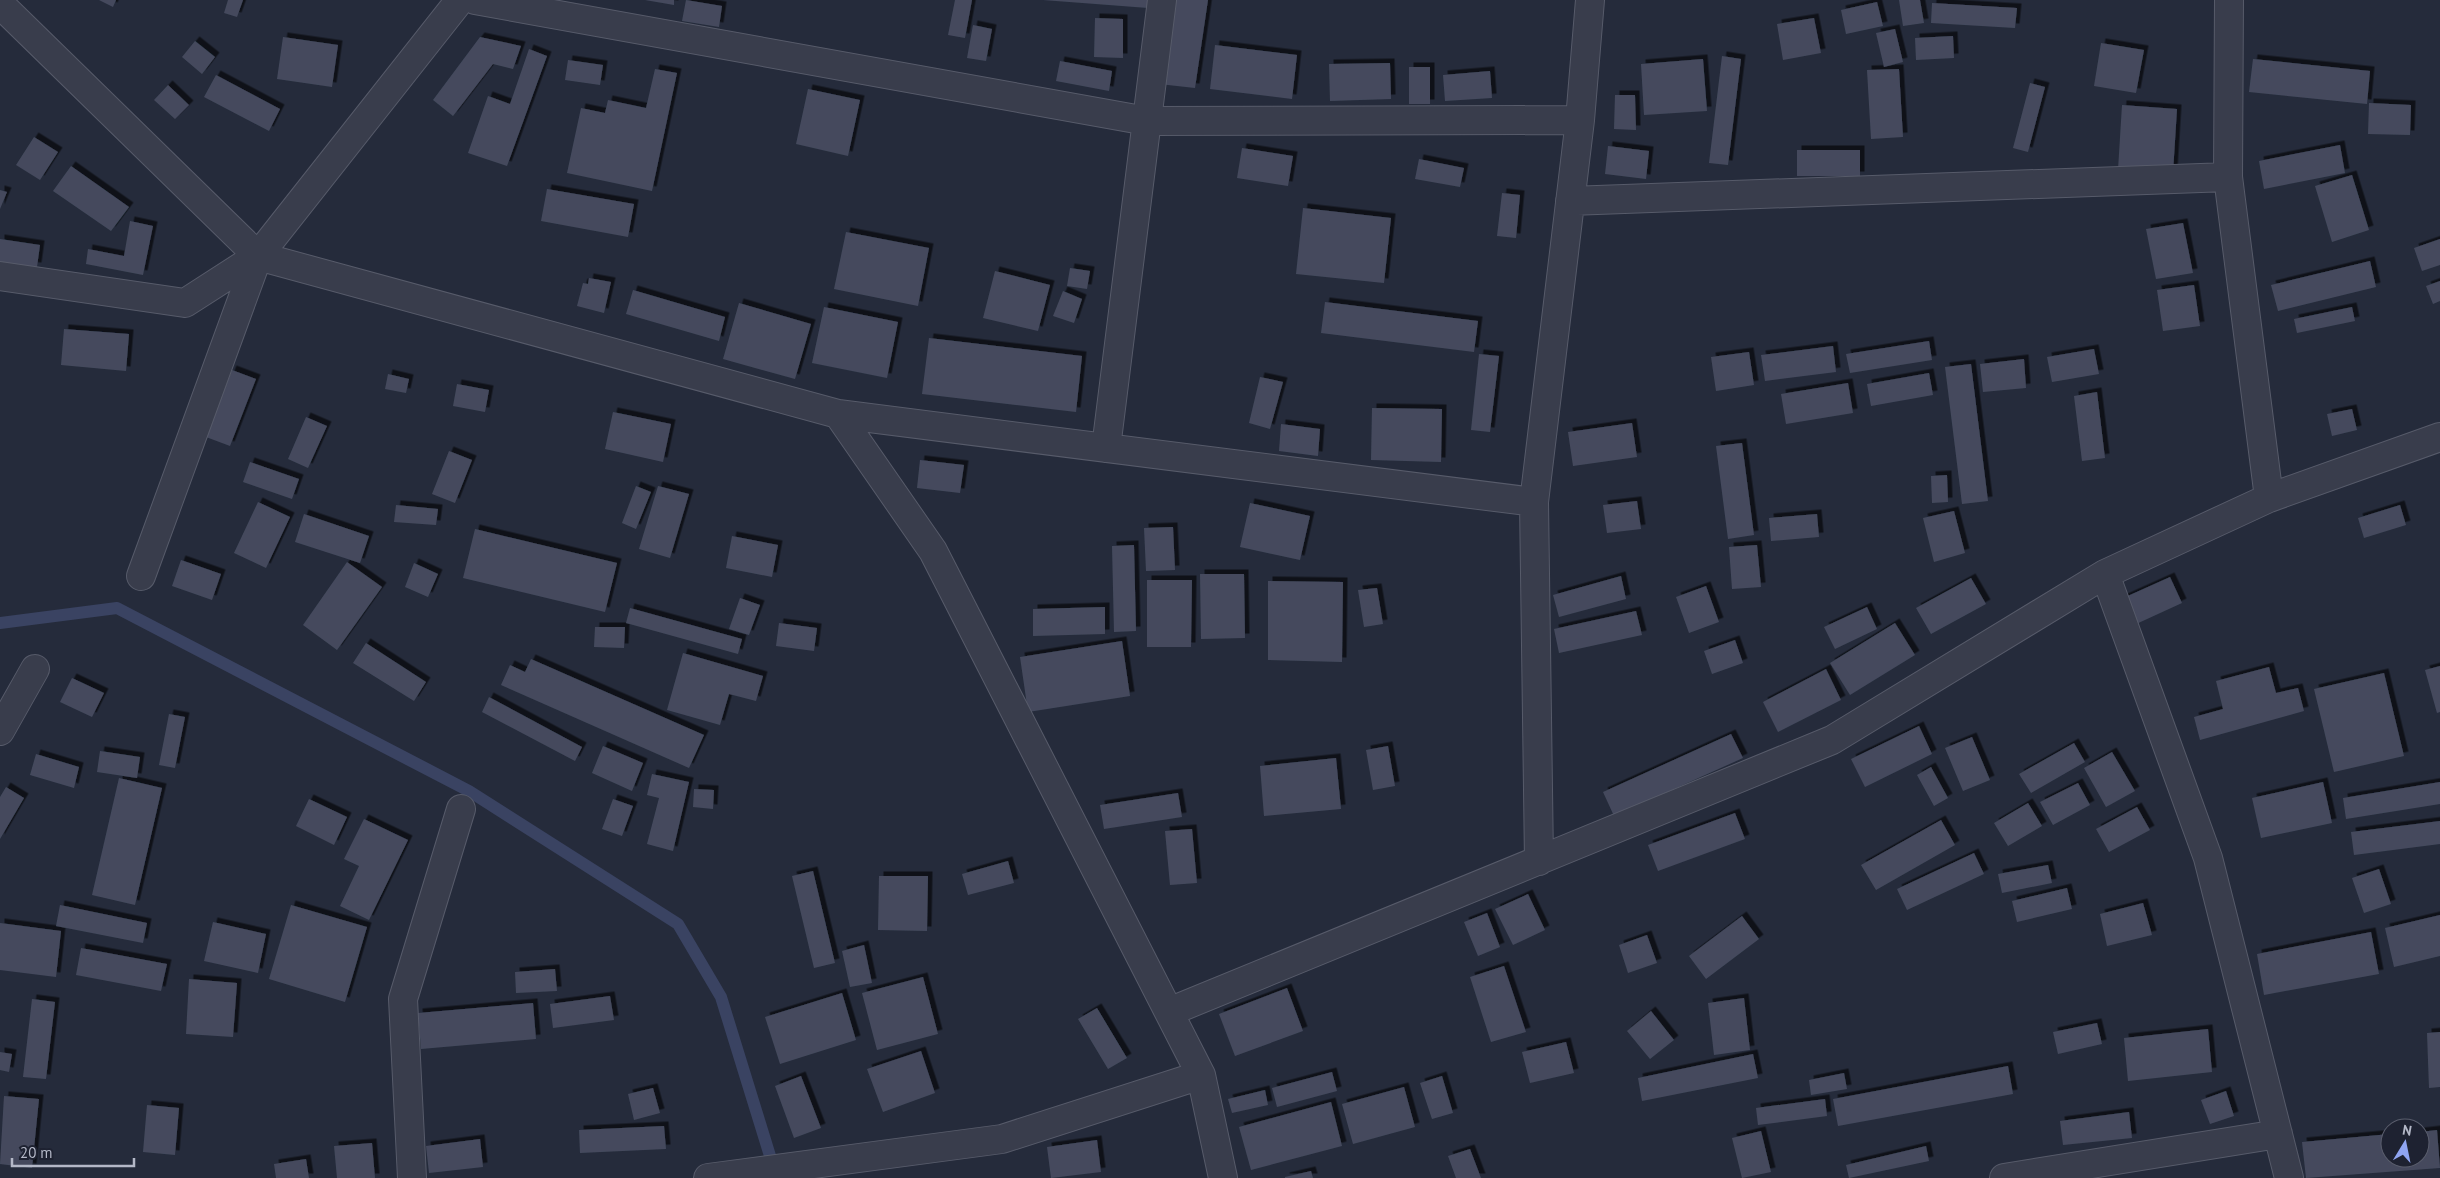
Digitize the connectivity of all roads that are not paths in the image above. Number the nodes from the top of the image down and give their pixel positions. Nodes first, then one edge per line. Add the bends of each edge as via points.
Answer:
1 (460, 0) edge
2 (475, 0) edge
3 (1162, 0) edge
4 (1590, 0) edge
5 (2229, 0) edge
6 (0, 4) edge
7 (1147, 120) junction
8 (1580, 120) junction
9 (2228, 177) junction
10 (1570, 201) junction
11 (258, 256) junction
12 (0, 276) edge
13 (838, 414) junction
14 (2440, 437) edge
15 (1106, 448) junction
16 (2269, 498) junction
17 (1534, 502) junction
18 (2105, 574) junction
19 (141, 576) dead end
20 (35, 669) dead end
21 (0, 731) edge
22 (461, 809) dead end
23 (1539, 861) junction
24 (1169, 1012) junction
25 (1201, 1075) junction
26 (2278, 1134) junction
27 (412, 1178) edge
28 (708, 1178) edge
29 (1223, 1178) edge
30 (2004, 1178) edge
31 (2289, 1178) edge

1 - 11 street
2 - 7 street
3 - 7 street
4 - 8 street
5 - 9 street
6 - 11 street
7 - 8 street
7 - 15 street
8 - 10 street
9 - 10 street
9 - 16 street
10 - 17 street
11 - 12 street via 185,303
11 - 13 street
11 - 19 street
13 - 15 street
13 - 24 street via 933,550
14 - 16 street
15 - 17 street
16 - 18 street
17 - 23 street
18 - 23 street via 1832,740
18 - 26 street via 2208,858
20 - 21 street
22 - 27 street via 403,999
23 - 24 street
24 - 25 street
25 - 28 street via 1002,1139
25 - 29 street
26 - 30 street
26 - 31 street

